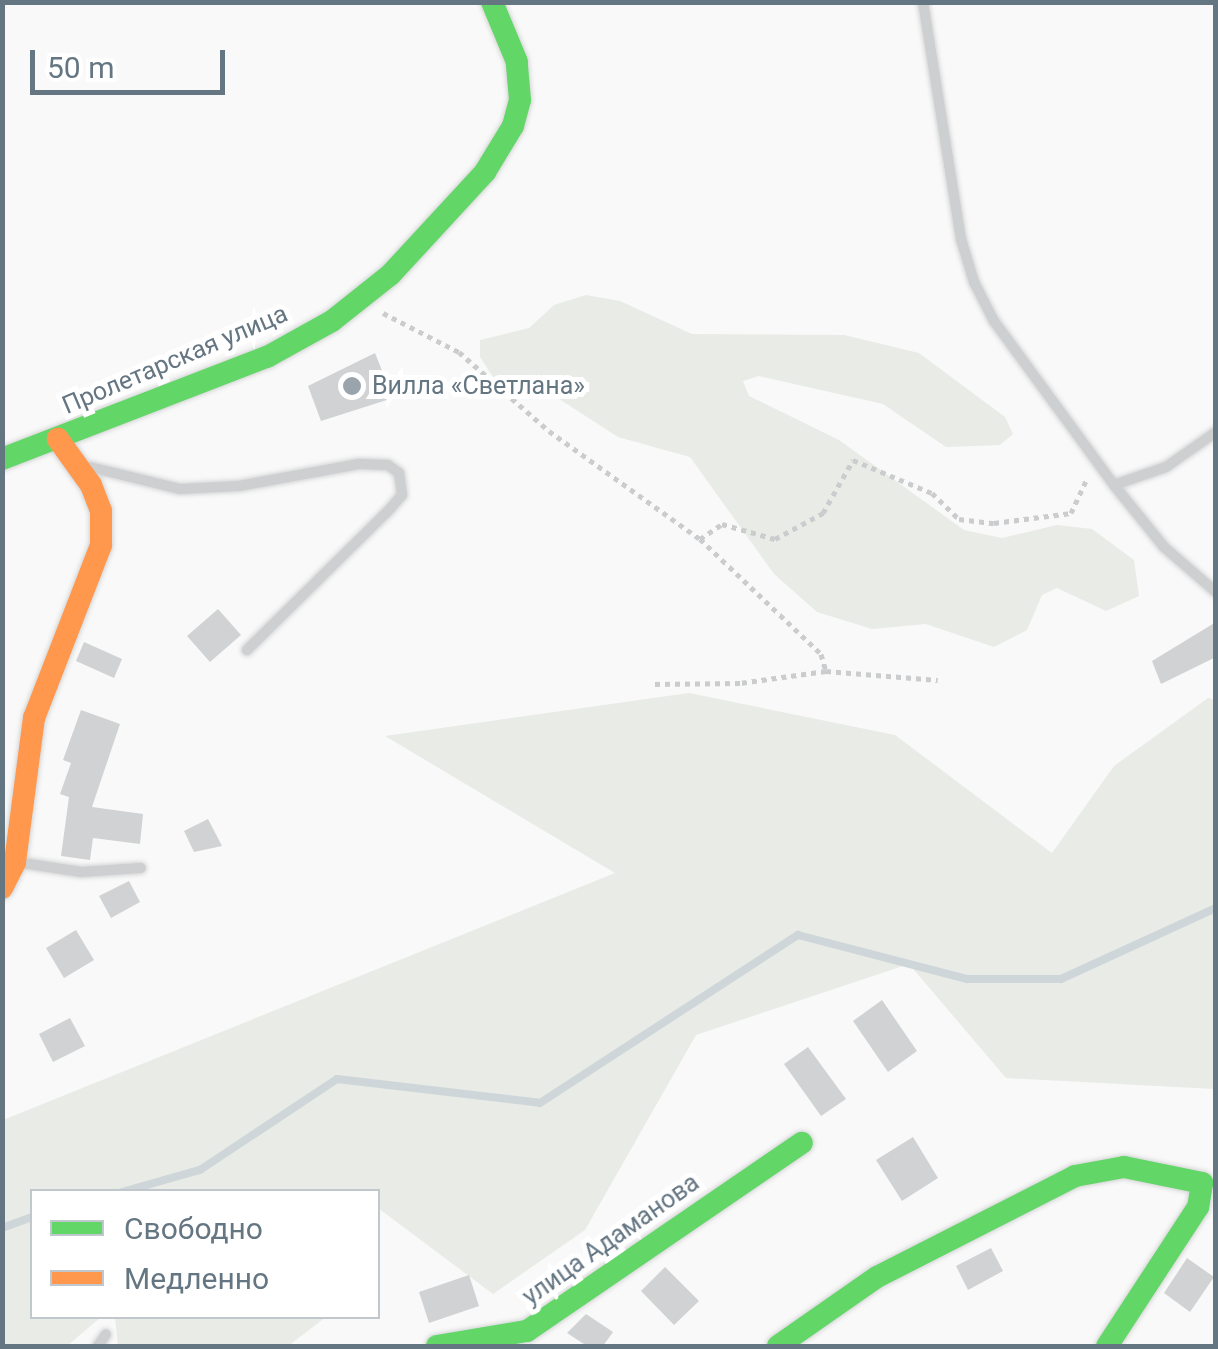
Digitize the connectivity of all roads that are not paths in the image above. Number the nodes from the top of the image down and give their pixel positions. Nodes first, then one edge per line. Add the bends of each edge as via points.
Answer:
1 (492, 2) edge
2 (923, 2) edge
3 (1216, 432) edge
4 (58, 439) junction
5 (2, 459) edge
6 (80, 464) junction
7 (1114, 485) junction
8 (1216, 592) edge
9 (248, 650) dead end
10 (15, 862) junction
11 (141, 868) dead end
12 (2, 888) edge
13 (802, 1144) dead end
14 (1209, 1177) edge
15 (106, 1334) dead end
16 (98, 1346) edge
17 (437, 1346) edge
18 (778, 1346) edge
19 (1107, 1346) edge

1 - 4 street, Пролетарская улица via 517,62 520,100 513,126 485,172 442,223 358,300 267,357
2 - 7 lane via 960,238 974,282 994,321
3 - 7 lane via 1166,467
4 - 5 street, Пролетарская улица
4 - 6 street
6 - 9 lane via 180,489 240,486 359,464 388,465 399,473 402,495
6 - 10 street via 101,512 101,546 34,718
7 - 8 lane via 1164,547
10 - 11 lane via 81,872
10 - 12 street
13 - 17 street, улица Адаманова via 527,1331
14 - 18 street via 1124,1168 1075,1176 877,1278
14 - 19 street via 1198,1206
15 - 16 lane

